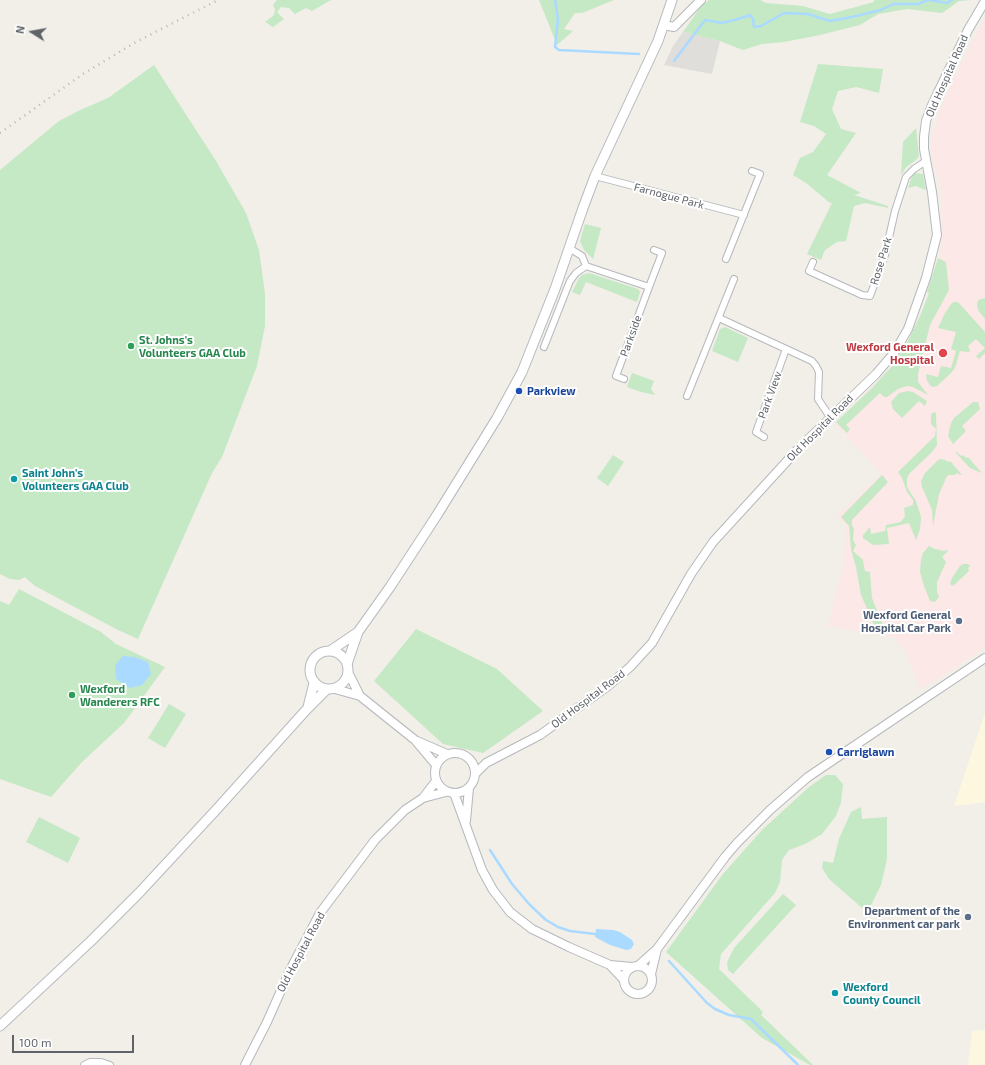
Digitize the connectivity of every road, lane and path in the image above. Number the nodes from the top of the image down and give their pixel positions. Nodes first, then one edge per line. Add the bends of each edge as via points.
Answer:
1 (672, 0) edge
2 (700, 0) edge
3 (985, 1) edge
4 (664, 25) junction
5 (926, 161) junction
6 (752, 172) dead end
7 (595, 176) junction
8 (744, 215) junction
9 (569, 248) junction
10 (654, 250) dead end
11 (726, 260) dead end
12 (813, 262) dead end
13 (586, 266) junction
14 (734, 279) dead end
15 (649, 287) junction
16 (719, 318) junction
17 (544, 347) dead end
18 (786, 349) junction
19 (624, 379) dead end
20 (688, 396) dead end
21 (830, 417) junction
22 (764, 437) dead end
23 (358, 632) junction
24 (330, 651) junction
25 (985, 658) edge
26 (348, 668) junction
27 (314, 682) junction
28 (331, 689) junction
29 (360, 696) junction
30 (307, 709) junction
31 (415, 740) junction
32 (447, 754) junction
33 (470, 759) junction
34 (486, 763) junction
35 (436, 765) junction
36 (475, 774) junction
37 (436, 780) junction
38 (469, 788) junction
39 (450, 793) junction
40 (423, 798) junction
41 (466, 824) junction
42 (657, 949) junction
43 (610, 965) junction
44 (635, 967) junction
45 (651, 974) junction
46 (624, 980) junction
47 (0, 1026) edge
48 (84, 1065) edge
49 (110, 1065) edge
50 (245, 1065) edge

1 - 4 main road
2 - 4 street via 674,27
3 - 5 street, Old Hospital Road via 968,30 928,116 924,137
4 - 7 main road
5 - 12 street, Rose Park via 906,177 885,255 870,296 862,295 809,271
5 - 21 street, Old Hospital Road via 937,235 926,278 908,329 894,353 876,374
6 - 8 street via 760,174
7 - 8 street, Farnogue Park
7 - 9 main road
8 - 11 street
9 - 13 street via 582,256
9 - 23 main road via 540,330 522,372 497,418 437,515
10 - 15 street, Parkside via 662,253
13 - 15 street
13 - 17 street via 570,281
14 - 16 street
15 - 19 street, Parkside via 616,376
16 - 18 street
16 - 20 street
18 - 21 street via 812,361 816,366 819,372 818,399
18 - 22 street, Park View via 756,432
21 - 34 street, Old Hospital Road via 713,542 691,574 652,643 630,667 540,735
23 - 24 main road
23 - 26 main road
24 - 26 main road via 344,658
24 - 27 main road via 316,655 311,661 310,676
25 - 42 street via 808,777 770,810 725,857
26 - 28 main road via 346,679 341,685
26 - 29 street
27 - 28 main road via 320,687
27 - 30 main road
28 - 29 street
28 - 30 main road
29 - 31 street
30 - 47 main road via 139,892
31 - 32 street
31 - 35 street
32 - 33 street via 455,753
32 - 35 street
33 - 34 street
33 - 36 street
34 - 36 street, Old Hospital Road
35 - 37 street
36 - 38 street
37 - 39 street via 440,787
37 - 40 street, Old Hospital Road
38 - 39 street via 462,792
38 - 41 street
39 - 40 street, Old Hospital Road
39 - 41 street
40 - 50 street, Old Hospital Road via 406,810 375,840 320,913
41 - 43 street via 482,870 510,912 532,929
42 - 44 street
42 - 45 street
43 - 44 street
43 - 46 street
44 - 45 street via 643,967
44 - 46 street via 628,970
45 - 46 street via 651,985 644,993 633,993 628,990
48 - 49 street via 101,1062

